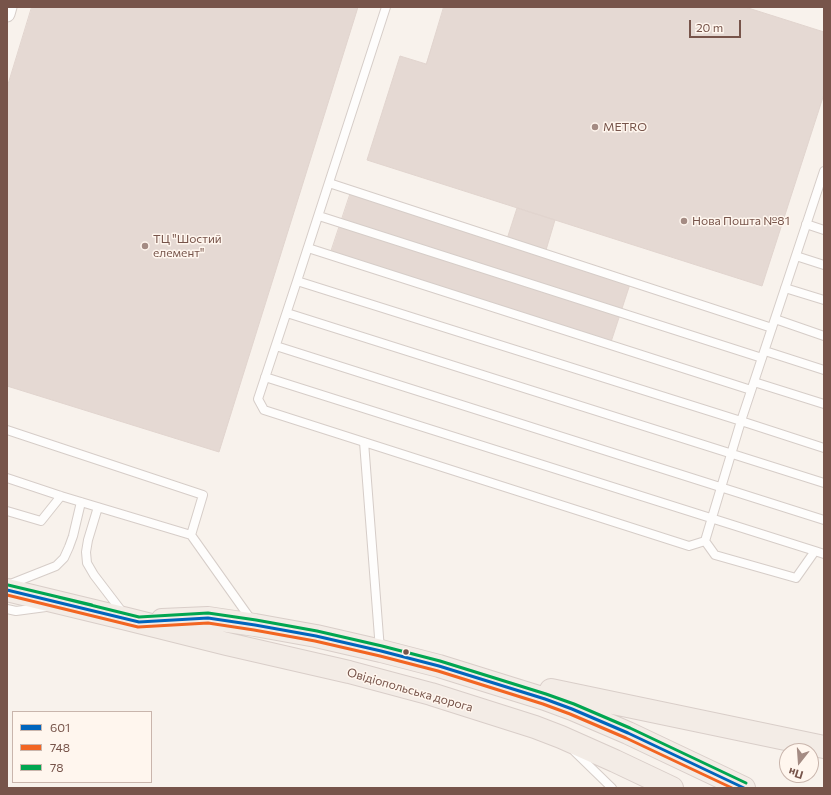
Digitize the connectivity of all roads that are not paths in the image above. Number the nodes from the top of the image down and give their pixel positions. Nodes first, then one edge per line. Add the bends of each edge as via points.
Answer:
1 (9, 7) edge
2 (386, 7) edge
3 (7, 14) edge
4 (824, 171) edge
5 (329, 183) junction
6 (319, 216) junction
7 (806, 224) junction
8 (824, 230) edge
9 (308, 248) junction
10 (796, 256) junction
11 (824, 265) edge
12 (297, 282) junction
13 (785, 288) junction
14 (824, 300) edge
15 (287, 313) junction
16 (775, 319) junction
17 (772, 328) junction
18 (824, 336) edge
19 (276, 346) junction
20 (763, 354) junction
21 (824, 370) edge
22 (265, 377) junction
23 (753, 386) junction
24 (824, 404) edge
25 (741, 421) junction
26 (7, 430) edge
27 (364, 442) junction
28 (824, 448) edge
29 (731, 454) junction
30 (7, 478) edge
31 (824, 483) edge
32 (721, 488) junction
33 (61, 496) junction
34 (81, 502) junction
35 (98, 507) junction
36 (7, 511) edge
37 (712, 519) junction
38 (824, 520) edge
39 (191, 535) junction
40 (705, 541) junction
41 (815, 551) junction
42 (824, 554) edge
43 (7, 586) edge
44 (7, 590) edge
45 (57, 602) junction
46 (7, 609) edge
47 (133, 620) junction
48 (255, 625) junction
49 (381, 651) junction
50 (439, 666) junction
51 (561, 737) junction
52 (824, 747) edge
53 (612, 788) edge
54 (672, 788) edge
55 (744, 788) edge

1 - 3 street
2 - 5 lane
4 - 7 lane
5 - 6 lane
5 - 17 lane
6 - 9 lane
6 - 20 lane
7 - 8 lane
7 - 10 lane
9 - 12 lane
9 - 23 lane
10 - 11 lane
10 - 13 lane
12 - 15 lane
12 - 25 lane
13 - 14 lane
13 - 16 lane
15 - 19 lane
15 - 29 lane
16 - 17 lane
16 - 18 lane
17 - 20 lane
19 - 22 lane
19 - 32 lane
20 - 21 lane
20 - 23 lane
22 - 27 lane via 258,399 264,410
22 - 37 lane
23 - 24 lane
23 - 25 lane
25 - 28 lane
25 - 29 lane
26 - 39 lane via 203,495
27 - 40 lane via 689,546
27 - 49 lane
29 - 31 lane
29 - 32 lane
30 - 33 lane
32 - 37 lane
32 - 38 lane
33 - 34 lane
33 - 36 lane via 41,522
34 - 35 lane
34 - 43 lane via 64,558 56,566
35 - 39 lane
35 - 47 lane via 88,540 87,563
37 - 40 lane
37 - 41 lane
39 - 48 lane
40 - 41 lane via 715,554 796,578
41 - 42 lane
44 - 45 main road, Овідіопольська дорога
45 - 46 lane via 44,608 16,611
45 - 47 main road, Овідіопольська дорога
47 - 48 main road, Овідіопольська дорога via 208,618
47 - 51 main road, Овідіопольська дорога via 390,682
48 - 49 main road, Овідіопольська дорога
49 - 50 main road, Овідіопольська дорога
50 - 52 main road
50 - 55 main road, Овідіопольська дорога via 572,709
51 - 53 lane
51 - 54 main road, Овідіопольська дорога

